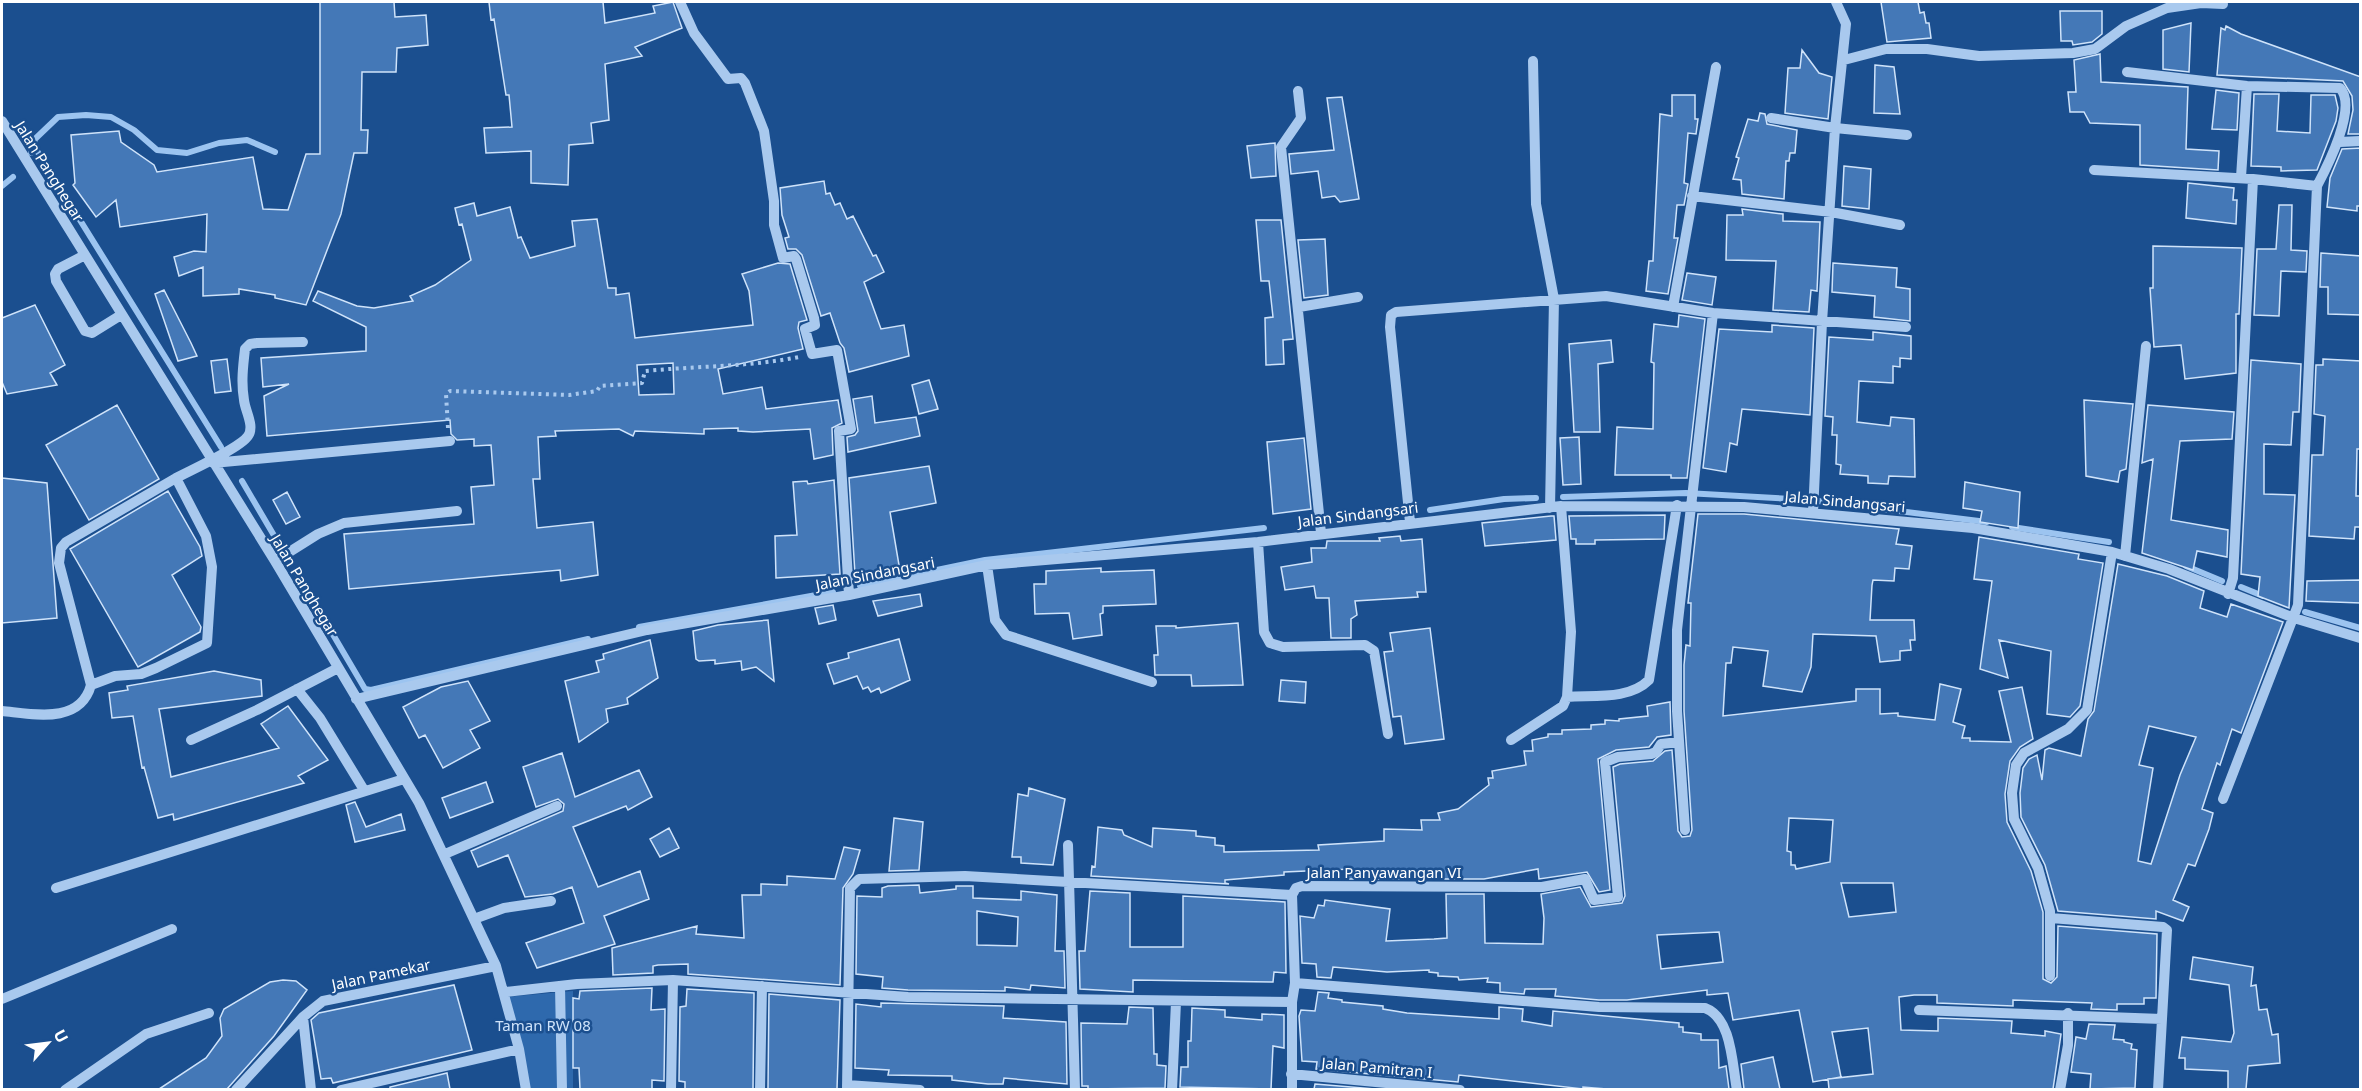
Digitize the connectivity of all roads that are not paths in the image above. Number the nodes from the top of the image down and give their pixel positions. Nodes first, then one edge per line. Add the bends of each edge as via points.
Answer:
1 (680, 2) edge
2 (1836, 2) edge
3 (2223, 4) dead end
4 (1533, 61) dead end
5 (1844, 62) junction
6 (1716, 67) dead end
7 (2127, 72) dead end
8 (2247, 86) junction
9 (1298, 91) dead end
10 (1771, 118) dead end
11 (2, 121) edge
12 (1835, 128) junction
13 (1907, 135) dead end
14 (2361, 141) edge
15 (2340, 142) junction
16 (2094, 170) dead end
17 (2241, 177) junction
18 (2253, 179) junction
19 (2317, 186) junction
20 (1692, 196) junction
21 (1832, 212) junction
22 (1900, 225) dead end
23 (85, 255) junction
24 (1358, 297) dead end
25 (1554, 299) junction
26 (1673, 307) junction
27 (1299, 308) junction
28 (1713, 313) junction
29 (121, 315) junction
30 (1822, 322) junction
31 (1906, 327) dead end
32 (303, 342) dead end
33 (2146, 346) dead end
34 (449, 441) road end
35 (212, 461) junction
36 (176, 478) junction
37 (1693, 502) junction
38 (1677, 506) junction
39 (1556, 507) junction
40 (1814, 510) junction
41 (457, 511) dead end
42 (1410, 522) junction
43 (1321, 534) junction
44 (1258, 542) junction
45 (2112, 552) junction
46 (2125, 556) junction
47 (275, 561) junction
48 (987, 565) junction
49 (2228, 594) junction
50 (849, 595) junction
51 (2294, 618) junction
52 (2361, 638) edge
53 (338, 668) junction
54 (1152, 682) dead end
55 (91, 685) junction
56 (297, 689) junction
57 (1567, 697) junction
58 (356, 699) junction
59 (2, 711) edge
60 (1388, 734) dead end
61 (191, 740) dead end
62 (1511, 741) dead end
63 (1678, 742) junction
64 (405, 779) junction
65 (364, 790) junction
66 (2223, 799) dead end
67 (557, 806) dead end
68 (1685, 830) dead end
69 (1068, 845) dead end
70 (445, 854) junction
71 (1068, 884) junction
72 (56, 888) dead end
73 (1292, 895) junction
74 (551, 901) dead end
75 (2051, 918) junction
76 (474, 919) junction
77 (172, 928) dead end
78 (496, 966) junction
79 (2050, 976) dead end
80 (673, 980) junction
81 (1295, 983) junction
82 (560, 986) junction
83 (762, 986) junction
84 (505, 992) junction
85 (847, 992) junction
86 (2, 999) edge
87 (1074, 1001) junction
88 (1176, 1002) junction
89 (1292, 1002) junction
90 (1919, 1010) dead end
91 (209, 1013) dead end
92 (2068, 1013) junction
93 (303, 1017) junction
94 (2162, 1019) junction
95 (519, 1049) junction
96 (1291, 1074) junction
97 (847, 1087) edge
98 (65, 1089) edge
99 (236, 1089) edge
100 (311, 1089) edge
101 (341, 1089) edge
102 (526, 1089) edge
103 (562, 1089) edge
104 (671, 1089) edge
105 (760, 1089) edge
106 (921, 1089) edge
107 (1075, 1089) edge
108 (1172, 1089) edge
109 (1292, 1089) edge
110 (1460, 1089) edge
111 (1737, 1089) edge
112 (2060, 1089) edge
113 (2158, 1089) edge

1 - 50 street via 694,33 728,80 741,78 745,82 764,131 774,225 783,258 796,259 813,314 815,325 806,329 812,354 837,350 851,429 839,431
2 - 5 street via 1846,24
3 - 5 street via 2167,8 2126,26 2095,49 2073,53 1979,56 1927,49 1886,49
4 - 25 street via 1536,204
5 - 12 street
6 - 20 street
7 - 8 street
8 - 15 street via 2340,88 2345,96
8 - 17 street
9 - 27 street via 1301,117 1281,147
10 - 12 street
11 - 23 street, Jalan Panghegar
12 - 13 street
12 - 21 street
14 - 15 street
15 - 19 street
16 - 17 street
17 - 18 street
18 - 19 street
18 - 49 street via 2233,578
19 - 51 street via 2298,605
20 - 21 street
20 - 26 street
21 - 22 street
21 - 30 street
23 - 29 street, Jalan Panghegar
23 - 29 street via 55,274 85,331 92,333
24 - 27 street
25 - 26 street via 1618,296
25 - 39 street
25 - 42 street via 1403,310 1391,315
26 - 28 street
27 - 43 street
28 - 30 street
28 - 37 street
29 - 35 street, Jalan Panghegar
30 - 31 street
30 - 40 street
32 - 35 street via 250,344 245,349 244,400 251,425 249,435
33 - 46 street
34 - 35 street
35 - 36 street
35 - 47 street, Jalan Panghegar
36 - 55 street via 61,548 59,563
36 - 55 street via 206,536 212,567 207,643 141,674 115,676
37 - 38 street, Jalan Sindangsari
37 - 40 street, Jalan Sindangsari
37 - 63 street via 1677,630
38 - 39 street, Jalan Sindangsari
38 - 57 street via 1649,680 1629,693
39 - 42 street, Jalan Sindangsari
39 - 57 street via 1571,632
40 - 45 street, Jalan Sindangsari via 1973,528
41 - 47 street via 344,523
42 - 43 street, Jalan Sindangsari
43 - 44 street, Jalan Sindangsari
44 - 48 street, Jalan Sindangsari
44 - 60 street via 1264,632 1270,643 1283,647 1365,645 1374,651
45 - 46 street, Jalan Sindangsari
45 - 75 street via 2087,710 2068,729 2024,753 2016,765 2014,819 2038,868
46 - 49 street, Jalan Sindangsari via 2169,569
47 - 53 street, Jalan Panghegar
48 - 50 street, Jalan Sindangsari
48 - 54 street via 995,620 1006,635
49 - 51 street, Jalan Sindangsari
50 - 58 street, Jalan Sindangsari via 647,630
51 - 52 street, Jalan Sindangsari
51 - 66 street
53 - 56 street
53 - 58 street, Jalan Panghegar
55 - 59 street via 84,703 72,709 42,715
56 - 61 street
56 - 65 street via 320,718
57 - 62 street via 1563,705
58 - 64 street, Jalan Panghegar
63 - 68 street
63 - 73 street, Jalan Panyawangan VI via 1660,744 1656,753 1605,762 1619,892 1613,899 1593,900 1585,879 1542,887 1302,886
64 - 65 street
64 - 70 street, Jalan Panghegar
65 - 72 street
67 - 70 street
69 - 71 street
70 - 76 street, Jalan Panghegar
71 - 73 street, Jalan Panyawangan VI
71 - 85 street, Jalan Panyawangan VI via 965,876 859,879 850,888
71 - 87 street
73 - 81 street
74 - 76 street via 504,908
75 - 79 street
75 - 94 street via 2163,927 2169,935
76 - 78 street, Jalan Panghegar
77 - 86 street
78 - 84 street, Jalan Panghegar
78 - 93 street, Jalan Pamekar via 323,1001
80 - 82 street
80 - 83 street
80 - 104 street
81 - 89 street
81 - 111 street via 1599,1007 1706,1008 1723,1021
82 - 84 street
82 - 103 street
83 - 85 street
83 - 105 street
84 - 95 street, Jalan Panghegar
85 - 87 street
85 - 97 street, Jalan Panyawangan VI
87 - 88 street
87 - 107 street
88 - 89 street
88 - 108 street
89 - 96 street
90 - 92 street
91 - 98 street via 146,1034
92 - 94 street
92 - 112 street via 2068,1046
93 - 99 street, Jalan Pamekar
93 - 100 street
94 - 113 street
95 - 101 street
95 - 102 street, Jalan Panghegar
96 - 109 street
96 - 110 street, Jalan Pamitran I
97 - 106 street

